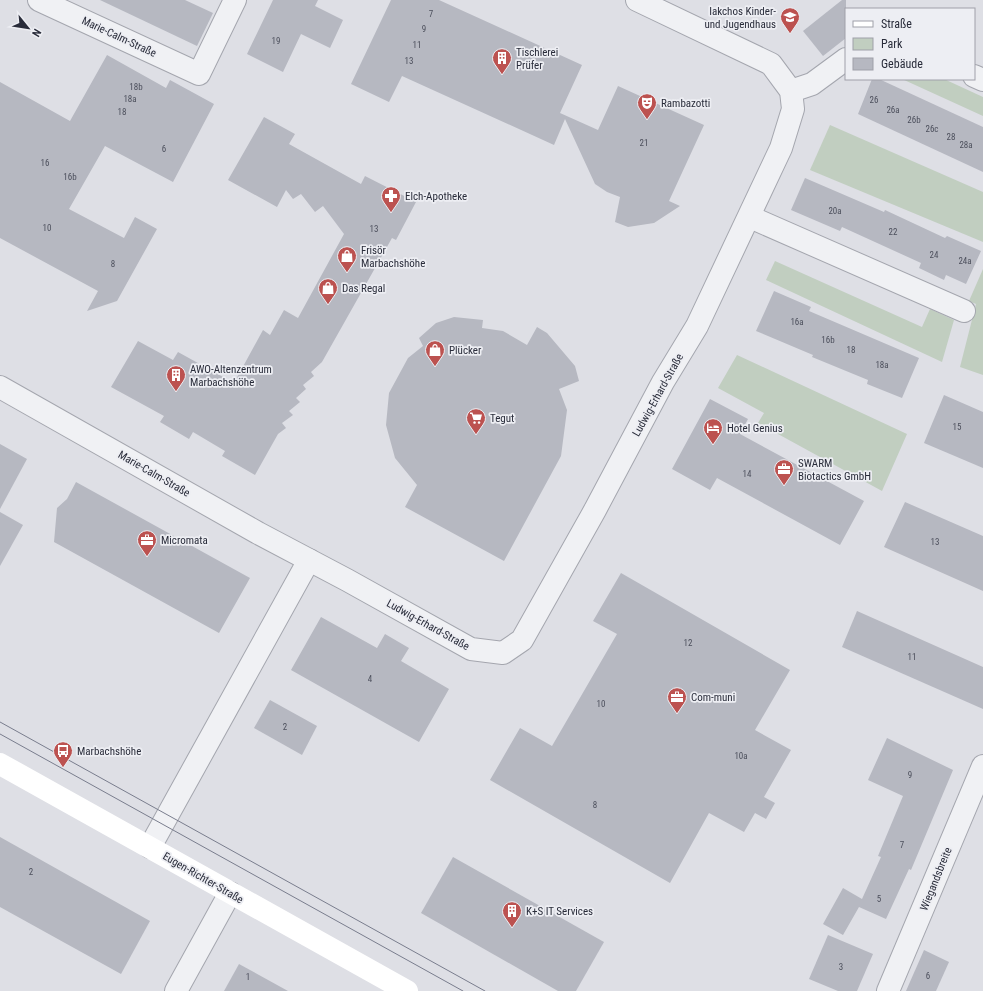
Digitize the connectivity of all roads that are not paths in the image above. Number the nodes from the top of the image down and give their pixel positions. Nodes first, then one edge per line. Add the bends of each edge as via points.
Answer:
1 (39, 0) edge
2 (235, 0) edge
3 (647, 2) edge
4 (845, 60) edge
5 (791, 91) junction
6 (750, 217) junction
7 (964, 311) dead end
8 (0, 387) edge
9 (309, 560) junction
10 (0, 764) edge
11 (983, 766) edge
12 (150, 847) junction
13 (230, 893) junction
14 (176, 991) edge
15 (406, 991) edge
16 (888, 991) edge

1 - 2 street, Marie-Calm-Straße via 199,74
3 - 5 street, Ludwig-Erhard-Straße via 771,64
4 - 5 street via 812,84
5 - 6 street, Ludwig-Erhard-Straße via 794,109 781,148
6 - 7 street
6 - 9 street, Ludwig-Erhard-Straße via 697,326 663,382 522,640 503,653 471,649
8 - 9 street, Marie-Calm-Straße
9 - 12 street
10 - 12 main road, Eugen-Richter-Straße
11 - 16 street, Wiegandsbreite
12 - 13 main road, Eugen-Richter-Straße
13 - 14 street
13 - 15 main road, Eugen-Richter-Straße

